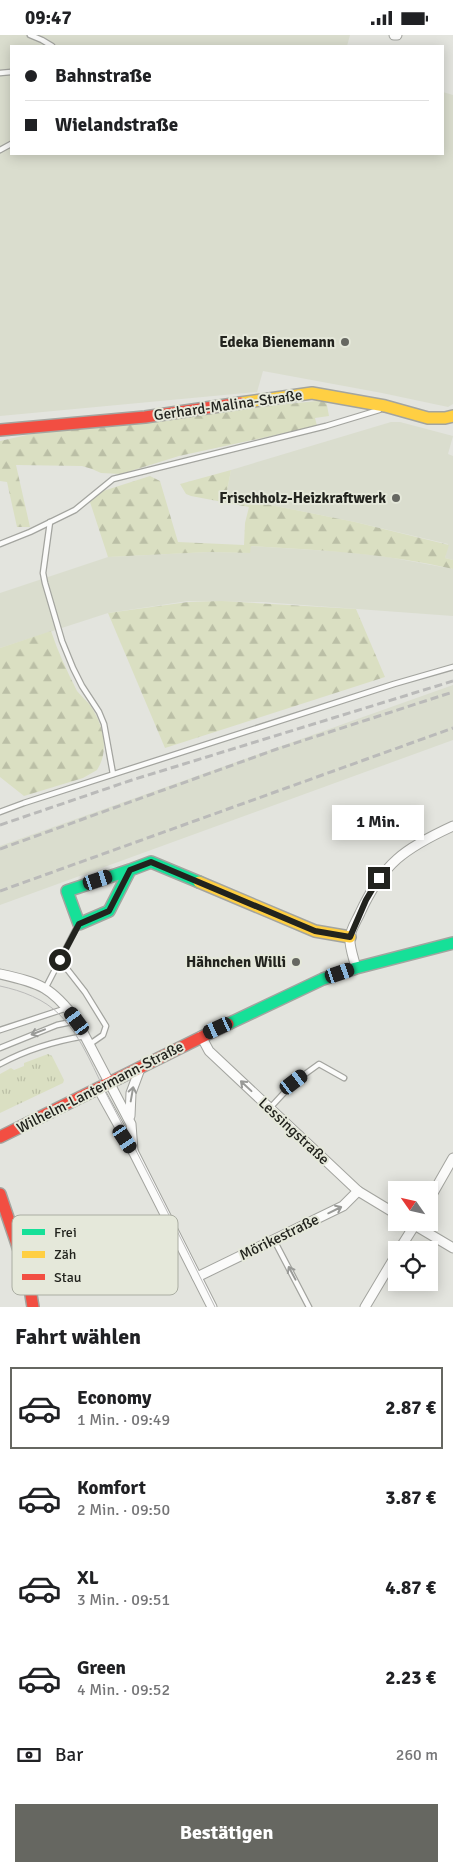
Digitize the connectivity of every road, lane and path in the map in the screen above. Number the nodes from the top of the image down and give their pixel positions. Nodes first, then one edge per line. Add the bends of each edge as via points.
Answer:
1 (30, 35) edge
2 (51, 45) edge
3 (388, 407) junction
4 (453, 415) edge
5 (0, 430) edge
6 (50, 522) junction
7 (0, 544) edge
8 (453, 667) edge
9 (113, 774) junction
10 (0, 812) edge
11 (453, 826) edge
12 (130, 870) junction
13 (79, 924) junction
14 (350, 937) junction
15 (452, 946) edge
16 (60, 960) junction
17 (356, 968) junction
18 (0, 974) edge
19 (46, 987) junction
20 (68, 1008) junction
21 (77, 1021) junction
22 (0, 1030) edge
23 (85, 1036) junction
24 (201, 1037) junction
25 (90, 1045) junction
26 (0, 1048) edge
27 (0, 1064) edge
28 (142, 1065) junction
29 (344, 1078) dead end
30 (110, 1082) junction
31 (98, 1088) junction
32 (270, 1109) junction
33 (131, 1124) junction
34 (0, 1137) edge
35 (133, 1151) junction
36 (453, 1158) edge
37 (438, 1184) edge
38 (358, 1191) junction
39 (0, 1194) edge
40 (388, 1209) edge
41 (166, 1215) edge
42 (12, 1230) edge
43 (426, 1231) edge
44 (178, 1240) edge
45 (274, 1240) junction
46 (453, 1248) edge
47 (388, 1268) edge
48 (197, 1277) junction
49 (212, 1307) edge
50 (309, 1307) edge
51 (365, 1307) edge

1 - 2 lane
3 - 4 street, Gerhard-Malina-Straße via 428,418 445,419
3 - 5 street, Gerhard-Malina-Straße via 312,393 145,417
3 - 6 lane via 326,426 113,479 75,510
6 - 7 lane
6 - 9 lane via 43,573 45,583 73,668 104,724
8 - 9 lane
9 - 10 lane
11 - 14 street via 422,840 394,860 366,900
12 - 13 street via 109,911
12 - 13 street via 66,891
12 - 14 street via 151,862 315,931
13 - 16 lane
14 - 17 street
15 - 17 street, Wilhelm-Lantermann-Straße
16 - 19 lane
16 - 25 lane via 86,992 106,1026 103,1035
17 - 24 street, Wilhelm-Lantermann-Straße via 323,979
18 - 19 street
19 - 20 street
20 - 21 street
20 - 22 lane
21 - 23 street
21 -> 26 lane via 56,1025
23 - 25 street
23 - 27 lane via 27,1051
24 - 28 street, Wilhelm-Lantermann-Straße
32 -> 24 street, Lessingstraße via 209,1051
25 - 30 street
28 - 30 street, Wilhelm-Lantermann-Straße
33 -> 28 street via 131,1093
29 - 32 lane via 318,1064 294,1082
30 - 31 street, Wilhelm-Lantermann-Straße
30 - 33 street
31 - 34 street, Wilhelm-Lantermann-Straße
31 - 35 street
32 - 38 street, Lessingstraße
33 - 35 street
35 - 41 street
36 - 37 street
38 - 40 street, Lessingstraße
45 -> 38 street, Mörikestraße via 343,1206
39 - 42 street
43 - 46 street
44 - 48 street
45 - 48 street, Mörikestraße
50 -> 45 lane
47 - 51 street
48 - 49 street

